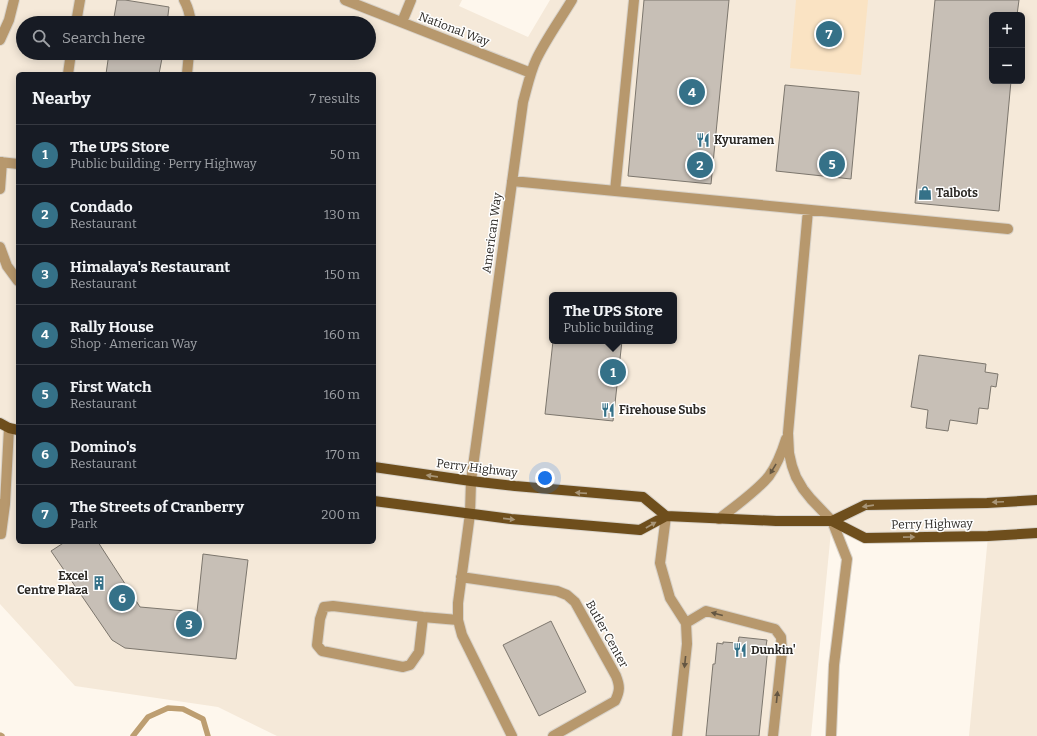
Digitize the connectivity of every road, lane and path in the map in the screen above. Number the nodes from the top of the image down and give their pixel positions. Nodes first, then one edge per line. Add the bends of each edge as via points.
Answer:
1 (14, 0) edge
2 (80, 0) edge
3 (184, 0) edge
4 (345, 0) edge
5 (410, 0) edge
6 (572, 0) edge
7 (634, 0) edge
8 (77, 16) edge
9 (189, 16) edge
10 (402, 22) junction
11 (3, 30) edge
12 (0, 40) edge
13 (70, 60) edge
14 (188, 60) edge
15 (68, 72) edge
16 (187, 72) edge
17 (531, 73) junction
18 (1, 162) edge
19 (16, 164) edge
20 (512, 181) junction
21 (0, 189) edge
22 (615, 191) junction
23 (808, 210) junction
24 (1008, 229) dead end
25 (0, 247) edge
26 (16, 278) edge
27 (7, 428) edge
28 (788, 434) junction
29 (376, 467) edge
30 (471, 481) junction
31 (1037, 500) edge
32 (376, 501) edge
33 (2, 504) edge
34 (470, 514) junction
35 (666, 516) junction
36 (719, 519) junction
37 (832, 521) junction
38 (1037, 533) edge
39 (0, 534) edge
40 (461, 577) junction
41 (424, 617) junction
42 (458, 620) junction
43 (686, 623) junction
44 (512, 736) edge
45 (553, 736) edge
46 (677, 736) edge
47 (773, 736) edge
48 (831, 736) edge

1 - 11 street via 9,20
2 - 8 street
3 - 9 street
4 - 10 street, National Way
5 - 10 street
6 - 17 street, American Way via 541,50
7 - 22 street
10 - 17 street, National Way
11 - 12 street
13 - 15 street
14 - 16 street
17 - 20 street, American Way
18 - 19 street
18 - 21 street
20 - 22 street
20 - 30 street, American Way
22 - 23 street
23 - 24 street
23 - 28 street
25 - 26 street via 7,266
27 - 33 street
28 -> 36 street via 770,475
28 - 37 street via 789,453 796,477 811,499
30 -> 29 main road, Perry Highway
30 - 34 street, American Way
35 -> 30 main road, Perry Highway via 643,497
31 -> 37 main road, Perry Highway via 865,505
32 - 34 main road
33 - 39 street
34 -> 35 main road via 640,530
34 - 40 street
35 - 36 main road, Perry Highway
35 - 43 street via 660,563 670,598
36 - 37 main road, Perry Highway
37 -> 38 main road, Perry Highway via 866,538
37 - 48 street via 847,559 834,665
40 - 42 street
40 - 45 street, Butler Center via 557,591 575,602 616,676 619,693 615,701
41 - 41 street via 324,607 317,645 322,651 402,667 410,665 419,652
41 - 42 street
42 - 44 street via 462,635
43 -> 46 street via 687,644
47 -> 43 street via 782,652 781,637 775,629 706,611

